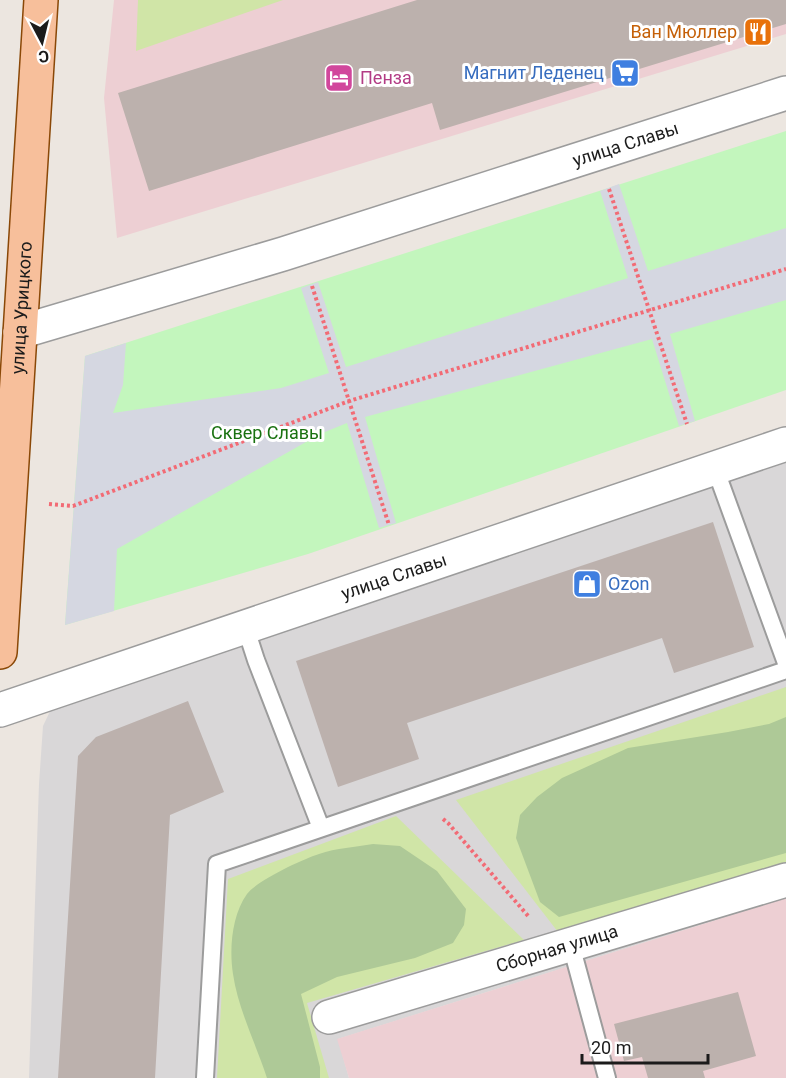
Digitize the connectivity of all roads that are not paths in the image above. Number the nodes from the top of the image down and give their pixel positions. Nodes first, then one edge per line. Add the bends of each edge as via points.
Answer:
1 (41, 0) edge
2 (786, 93) edge
3 (20, 332) junction
4 (786, 444) edge
5 (715, 468) junction
6 (245, 626) junction
7 (0, 652) edge
8 (786, 663) edge
9 (786, 670) edge
10 (0, 710) edge
11 (321, 828) junction
12 (786, 880) edge
13 (564, 947) junction
14 (329, 1017) dead end
15 (205, 1078) edge
16 (607, 1078) edge

1 - 3 main road, улица Урицкого
2 - 3 street, улица Славы via 283,254
3 - 7 main road, улица Урицкого
4 - 5 street, улица Славы
5 - 6 street, улица Славы
5 - 8 lane
6 - 10 street, улица Славы
6 - 11 lane
9 - 11 lane
11 - 15 lane via 217,864
12 - 13 street, Сборная улица
13 - 14 street, Сборная улица
13 - 16 lane

